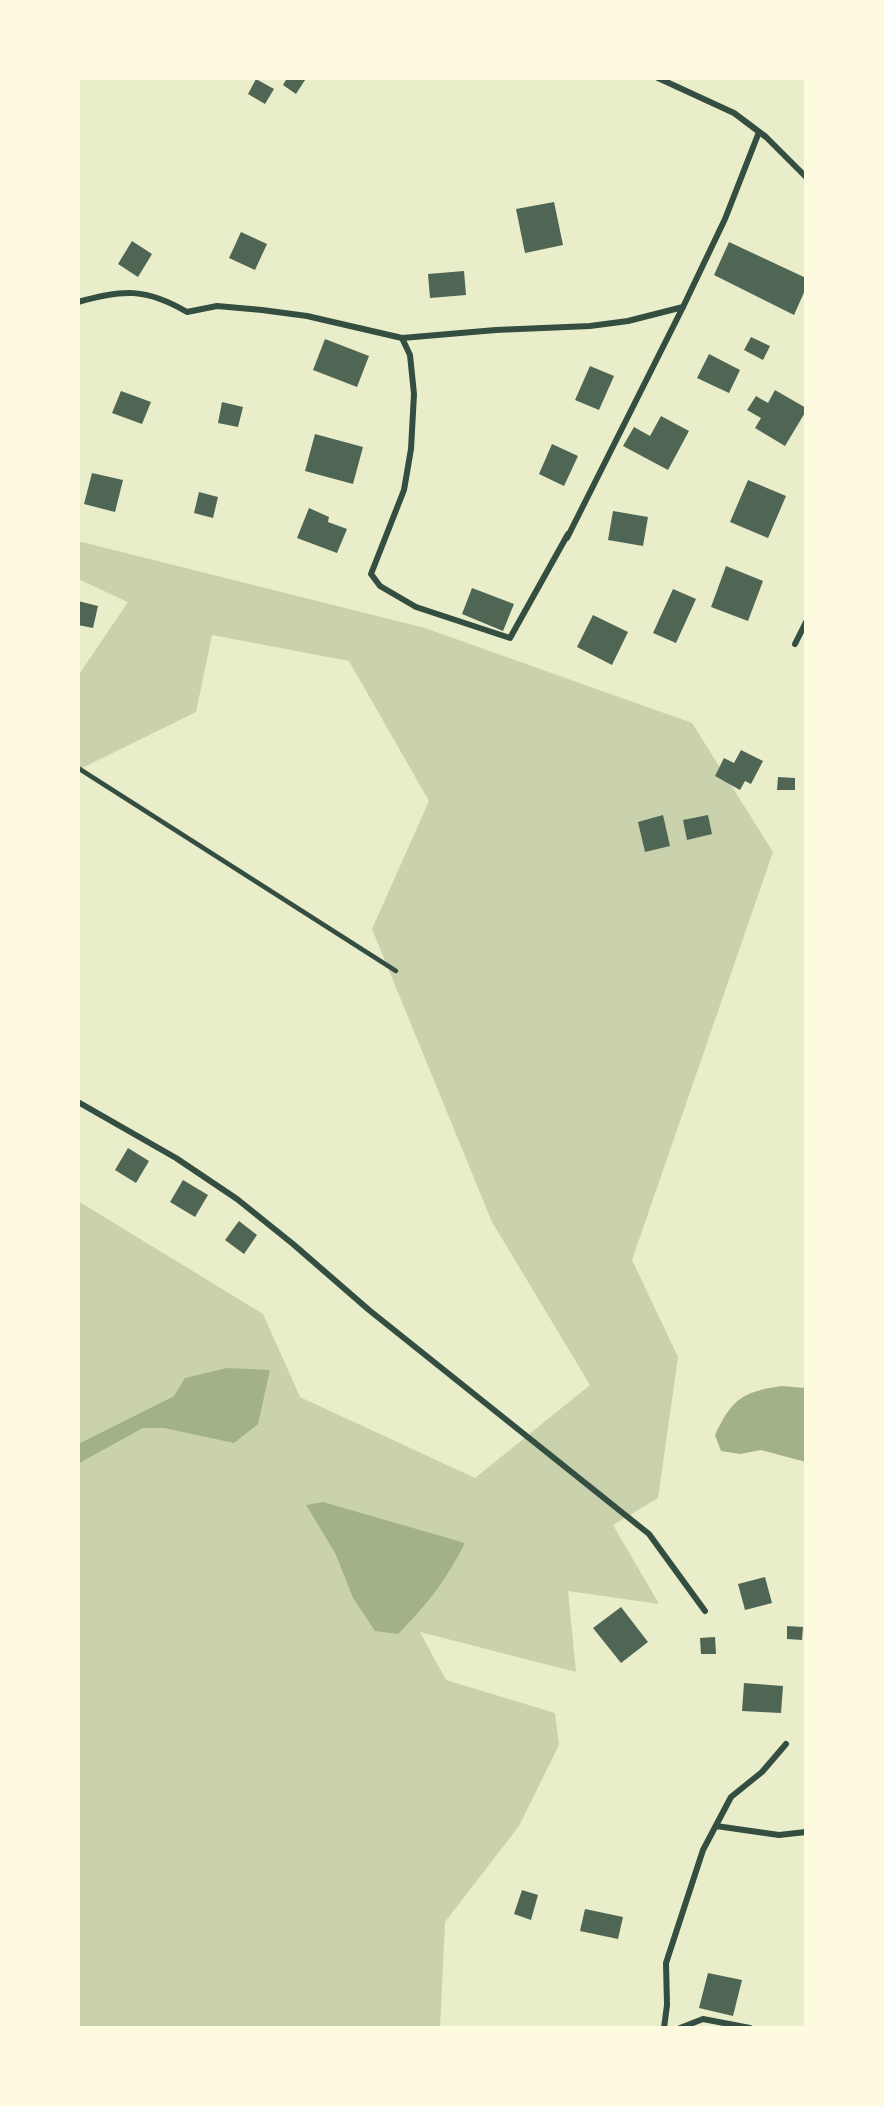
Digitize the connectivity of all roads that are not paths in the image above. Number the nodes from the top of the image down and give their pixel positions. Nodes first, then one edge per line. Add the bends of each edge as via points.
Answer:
1 (658, 78) edge
2 (759, 132) junction
3 (806, 177) edge
4 (78, 302) edge
5 (683, 307) junction
6 (402, 338) junction
7 (568, 534) junction
8 (564, 543) dead end
9 (806, 622) edge
10 (795, 644) dead end
11 (78, 768) edge
12 (396, 971) dead end
13 (78, 1102) edge
14 (705, 1611) dead end
15 (786, 1744) dead end
16 (716, 1826) junction
17 (806, 1832) edge
18 (664, 2028) edge
19 (680, 2028) edge
20 (750, 2028) edge

1 - 2 street via 734,113
2 - 3 street
2 - 5 street
4 - 6 street via 103,295 146,293 187,312 217,306 262,310 308,316
5 - 6 street via 590,326
5 - 7 street
6 - 7 street via 411,355 411,449 404,490 371,574 380,586 416,607 510,638
7 - 8 street
9 - 10 street
11 - 12 lane
13 - 14 street via 176,1158 237,1199 293,1244 649,1534
15 - 16 street via 762,1772 731,1797
16 - 17 street via 779,1835
16 - 18 street via 703,1851 666,1963
19 - 20 street via 703,2019

